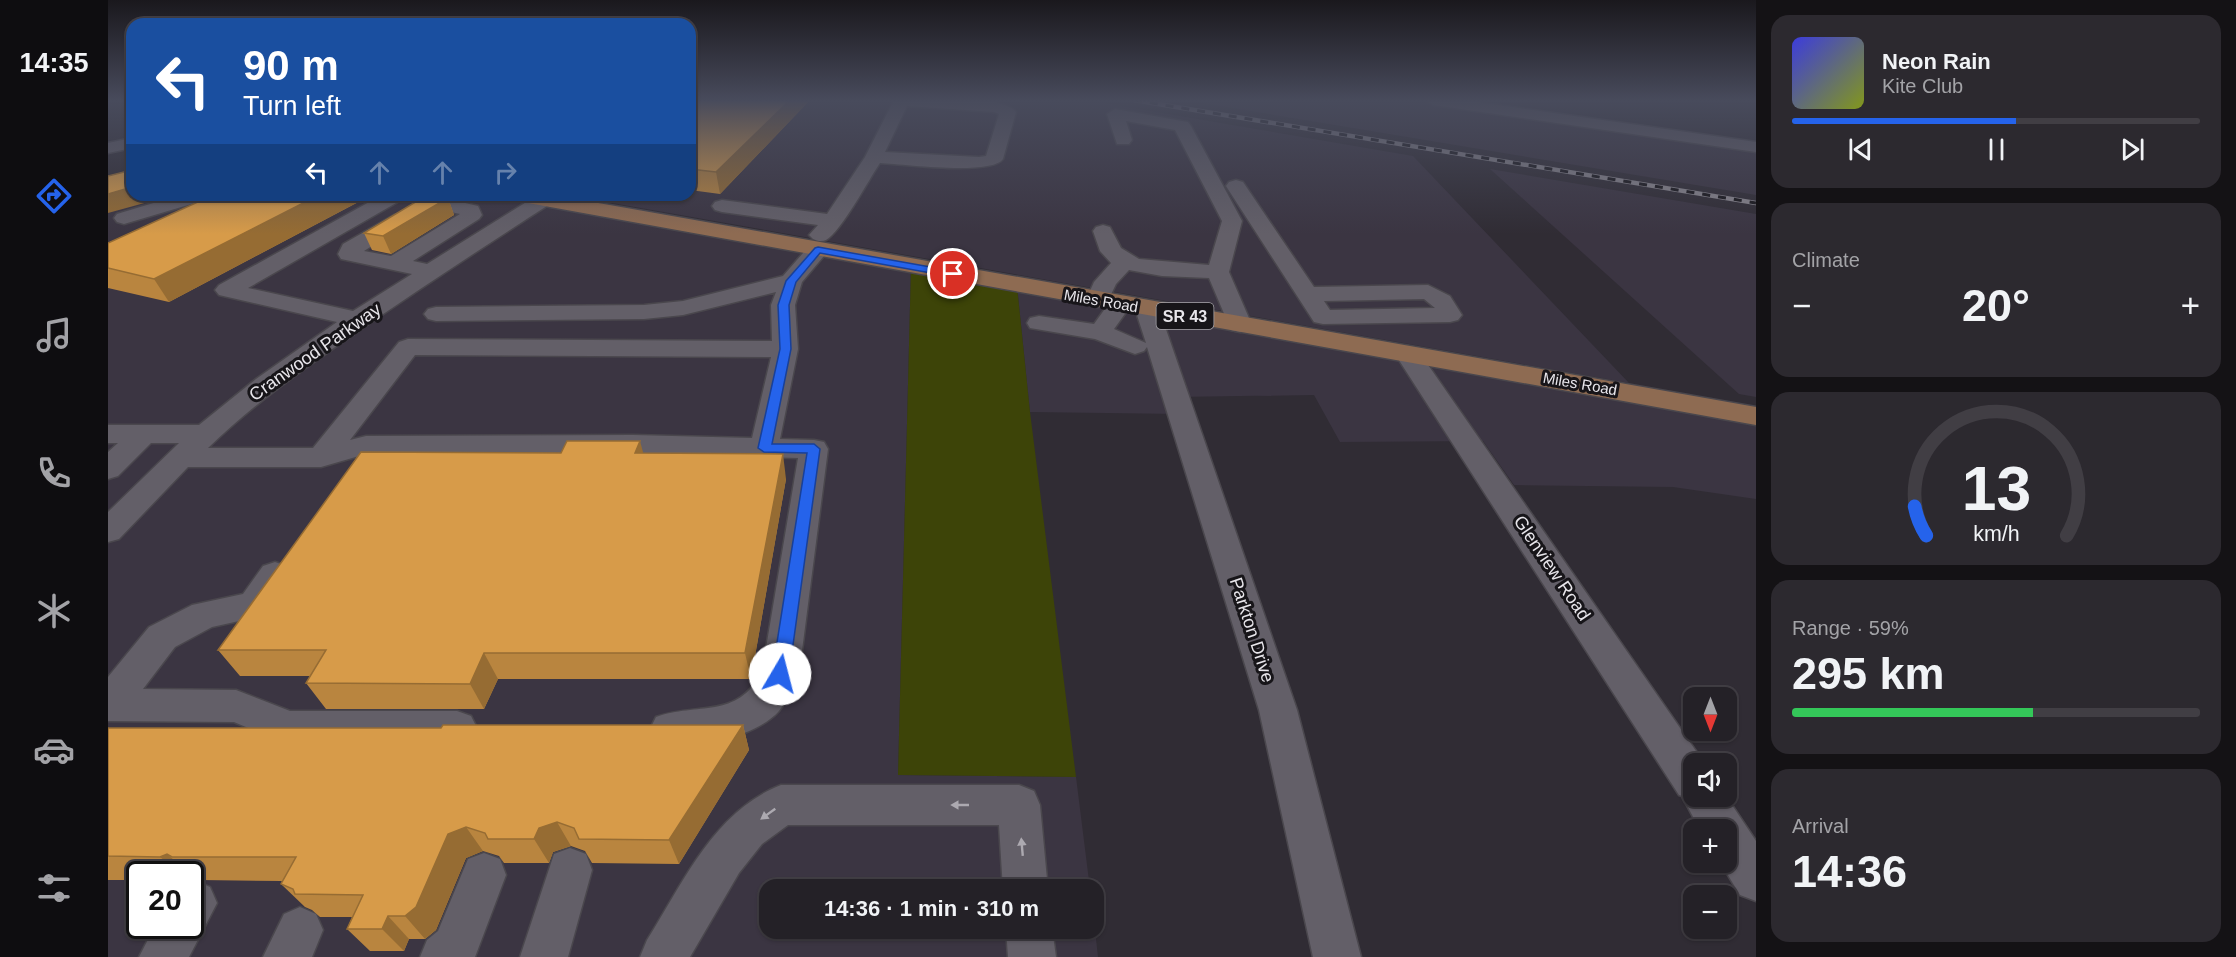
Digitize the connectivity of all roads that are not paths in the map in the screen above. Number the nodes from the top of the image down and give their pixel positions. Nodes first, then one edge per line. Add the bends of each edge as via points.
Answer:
1 (880, 145) edge
2 (998, 145) edge
3 (1192, 145) edge
4 (1740, 145) edge
5 (1756, 147) edge
6 (874, 157) junction
7 (1236, 186) dead end
8 (190, 201) edge
9 (385, 201) edge
10 (431, 201) edge
11 (444, 201) edge
12 (541, 201) edge
13 (549, 201) edge
14 (722, 206) dead end
15 (124, 218) dead end
16 (833, 221) junction
17 (1102, 231) dead end
18 (813, 249) junction
19 (1125, 261) junction
20 (395, 263) junction
21 (433, 272) junction
22 (1218, 272) junction
23 (791, 281) junction
24 (1308, 294) junction
25 (387, 302) junction
26 (1122, 305) junction
27 (436, 314) junction
28 (359, 320) junction
29 (1039, 322) dead end
30 (1240, 325) junction
31 (1325, 329) junction
32 (1100, 332) junction
33 (1135, 346) dead end
34 (408, 347) junction
35 (785, 349) junction
36 (1408, 354) junction
37 (1756, 416) edge
38 (108, 434) edge
39 (144, 434) junction
40 (205, 434) junction
41 (764, 448) junction
42 (180, 458) junction
43 (108, 469) edge
44 (330, 470) junction
45 (108, 531) edge
46 (293, 549) edge
47 (108, 705) edge
48 (489, 729) edge
49 (643, 729) edge
50 (1683, 766) edge
51 (1737, 850) edge
52 (570, 870) dead end
53 (484, 874) dead end
54 (1025, 879) edge
55 (1756, 879) edge
56 (174, 939) edge
57 (1030, 939) edge
58 (163, 957) edge
59 (444, 957) edge
60 (544, 957) edge
61 (664, 957) edge
62 (1032, 957) edge
63 (1337, 957) edge

1 - 6 street
2 - 6 street via 994,159 980,163
3 - 22 street via 1232,221
4 - 5 street
6 - 16 street
7 - 24 street
8 - 15 street
9 - 28 street via 227,290
10 - 20 street via 349,252
11 - 20 street via 473,212
12 - 21 street, Cranwood Parkway
13 - 18 main road, Miles Road / SR 43
14 - 16 street
16 - 18 street
17 - 19 street via 1113,254
18 - 23 street
18 - 26 main road, Miles Road / SR 43
19 - 22 street via 1142,267
19 - 26 street via 1105,282
20 - 21 street
21 - 25 street, Cranwood Parkway
22 - 30 street
23 - 27 street via 683,308 644,312
23 - 35 street via 783,305
24 - 31 street
24 - 31 street via 1428,292 1440,297 1450,315
25 - 27 street
25 - 28 street, Cranwood Parkway
26 - 30 main road, Miles Road / SR 43
26 - 32 street
26 - 63 street, Parkton Drive via 1278,710
27 - 34 street
28 - 40 street, Cranwood Parkway via 264,385
29 - 32 street
30 - 31 main road, Miles Road / SR 43
31 - 36 main road, Miles Road / SR 43
32 - 33 street
34 - 35 street
34 - 44 street
35 - 41 street
36 - 37 main road, Miles Road / SR 43
36 - 50 street, Glenview Road
38 - 39 street
39 - 40 street
39 - 43 street
40 - 42 street, Cranwood Parkway
41 - 44 street via 633,444 366,445
41 - 49 street via 814,449 780,674 764,702 734,720 690,729
42 - 44 street
42 - 45 street, Cranwood Parkway
46 - 47 street via 254,606 204,615 162,637
47 - 48 street via 236,706 289,728
51 - 55 street
52 - 60 street
53 - 59 street via 455,948
54 -> 61 street via 1019,805 781,805 747,830 723,858
56 - 58 street
57 - 62 street

